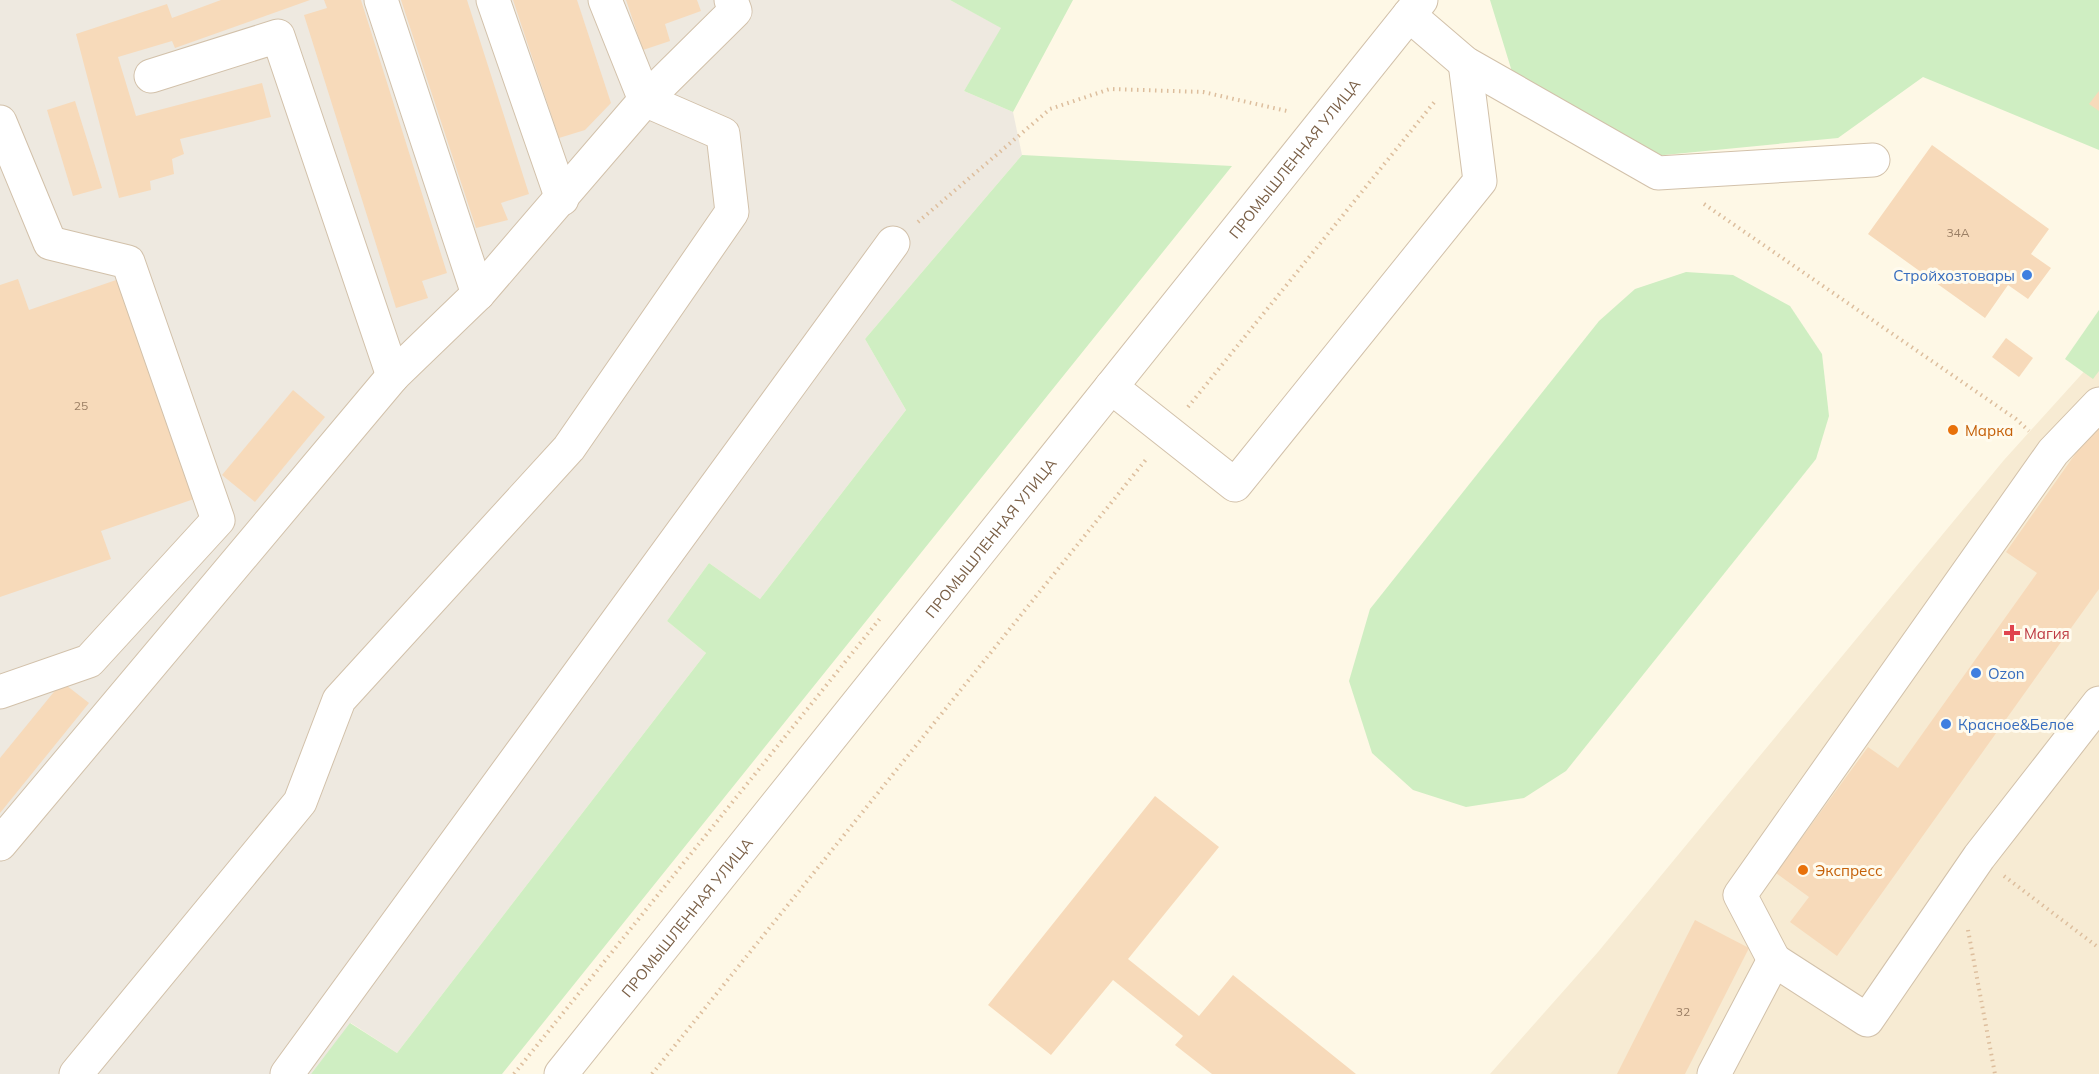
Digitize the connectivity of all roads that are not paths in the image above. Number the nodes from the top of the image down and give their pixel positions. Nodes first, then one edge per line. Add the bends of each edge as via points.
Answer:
1 (381, 0) edge
2 (493, 0) edge
3 (605, 0) edge
4 (731, 0) edge
5 (1415, 8) edge
6 (1466, 63) junction
7 (151, 76) dead end
8 (645, 100) junction
9 (0, 122) edge
10 (1873, 160) dead end
11 (561, 199) junction
12 (893, 243) road end
13 (478, 294) junction
14 (393, 376) junction
15 (1112, 387) junction
16 (2099, 404) edge
17 (0, 692) edge
18 (2099, 703) edge
19 (0, 844) edge
20 (1774, 960) junction
21 (76, 1074) edge
22 (287, 1074) edge
23 (561, 1074) edge
24 (1714, 1074) edge

1 - 13 street
2 - 11 street
3 - 8 street
4 - 8 street via 735,11
5 - 6 street
5 - 15 street, ПРОМЫШЛЕННАЯ УЛИЦА
6 - 10 street via 1658,172
6 - 15 street via 1480,181 1235,485
7 - 14 street via 278,36
8 - 11 street
8 - 21 street via 723,134 732,212 569,448 339,700 300,802
9 - 17 street via 50,243 128,262 218,520 89,661
11 - 13 street
12 - 22 street
13 - 14 street
14 - 19 street
15 - 23 street, ПРОМЫШЛЕННАЯ УЛИЦА
16 - 20 street via 2052,452 1740,895
18 - 20 street via 1979,857 1867,1020
20 - 24 street

